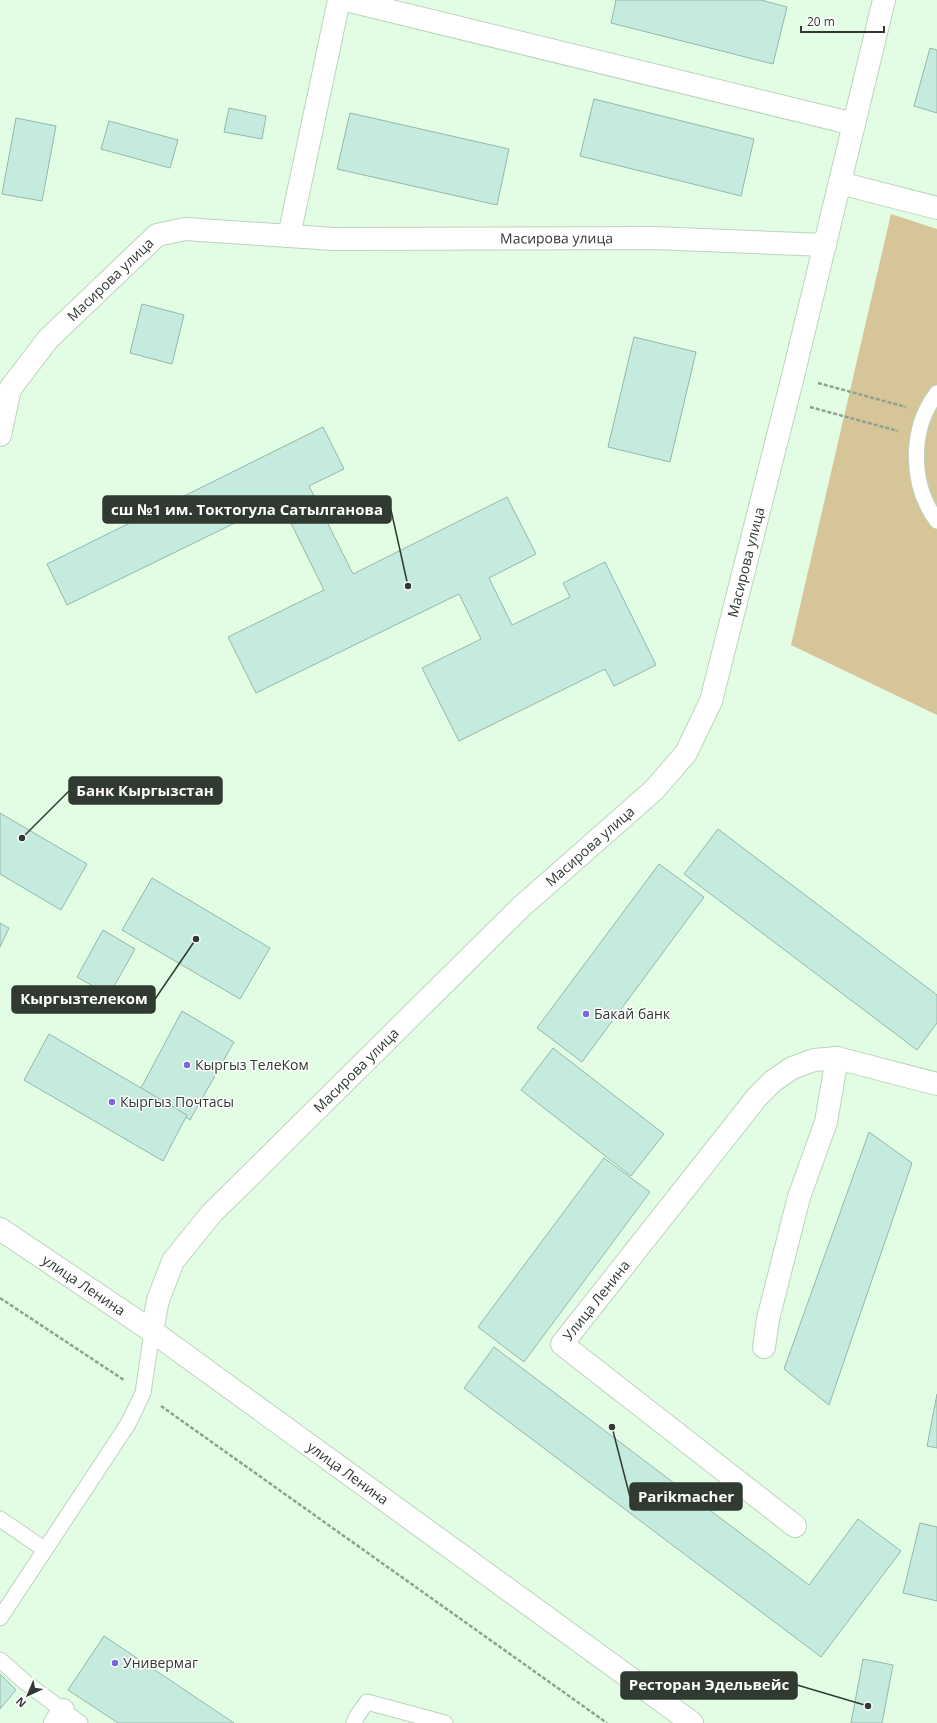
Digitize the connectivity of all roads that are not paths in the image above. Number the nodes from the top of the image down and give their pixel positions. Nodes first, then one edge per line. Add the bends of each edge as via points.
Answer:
1 (339, 0) edge
2 (346, 0) edge
3 (884, 0) edge
4 (854, 124) junction
5 (840, 183) junction
6 (937, 208) edge
7 (289, 236) junction
8 (825, 245) junction
9 (937, 393) edge
10 (0, 435) edge
11 (937, 521) edge
12 (836, 1058) junction
13 (937, 1084) edge
14 (0, 1228) edge
15 (152, 1331) junction
16 (764, 1347) dead end
17 (0, 1519) edge
18 (794, 1526) dead end
19 (44, 1549) junction
20 (0, 1618) edge
21 (0, 1660) edge
22 (59, 1716) edge
23 (80, 1723) edge
24 (354, 1723) edge
25 (445, 1723) edge
26 (692, 1723) edge

1 - 7 street
2 - 4 street
3 - 4 street, Масирова улица
4 - 5 street, Масирова улица
5 - 6 street
5 - 8 street, Масирова улица
7 - 8 street, Масирова улица via 334,239 654,238
7 - 10 street, Масирова улица via 185,229 157,235 48,339 10,389
8 - 15 street, Масирова улица via 711,701 686,753 654,790 521,906 211,1214 173,1261 158,1300
9 - 11 lane via 926,412 918,437 917,465 920,487
12 - 13 street, Улица Ленина
12 - 16 street via 826,1122 799,1197 768,1319
12 - 18 street, Улица Ленина via 814,1060 792,1068 773,1081 757,1097 562,1344
14 - 15 street, улица Ленина
15 - 19 lane via 143,1393 128,1424
15 - 26 street, улица Ленина
17 - 19 lane
19 - 20 lane
21 - 22 lane
22 - 23 lane
24 - 25 lane via 367,1702

